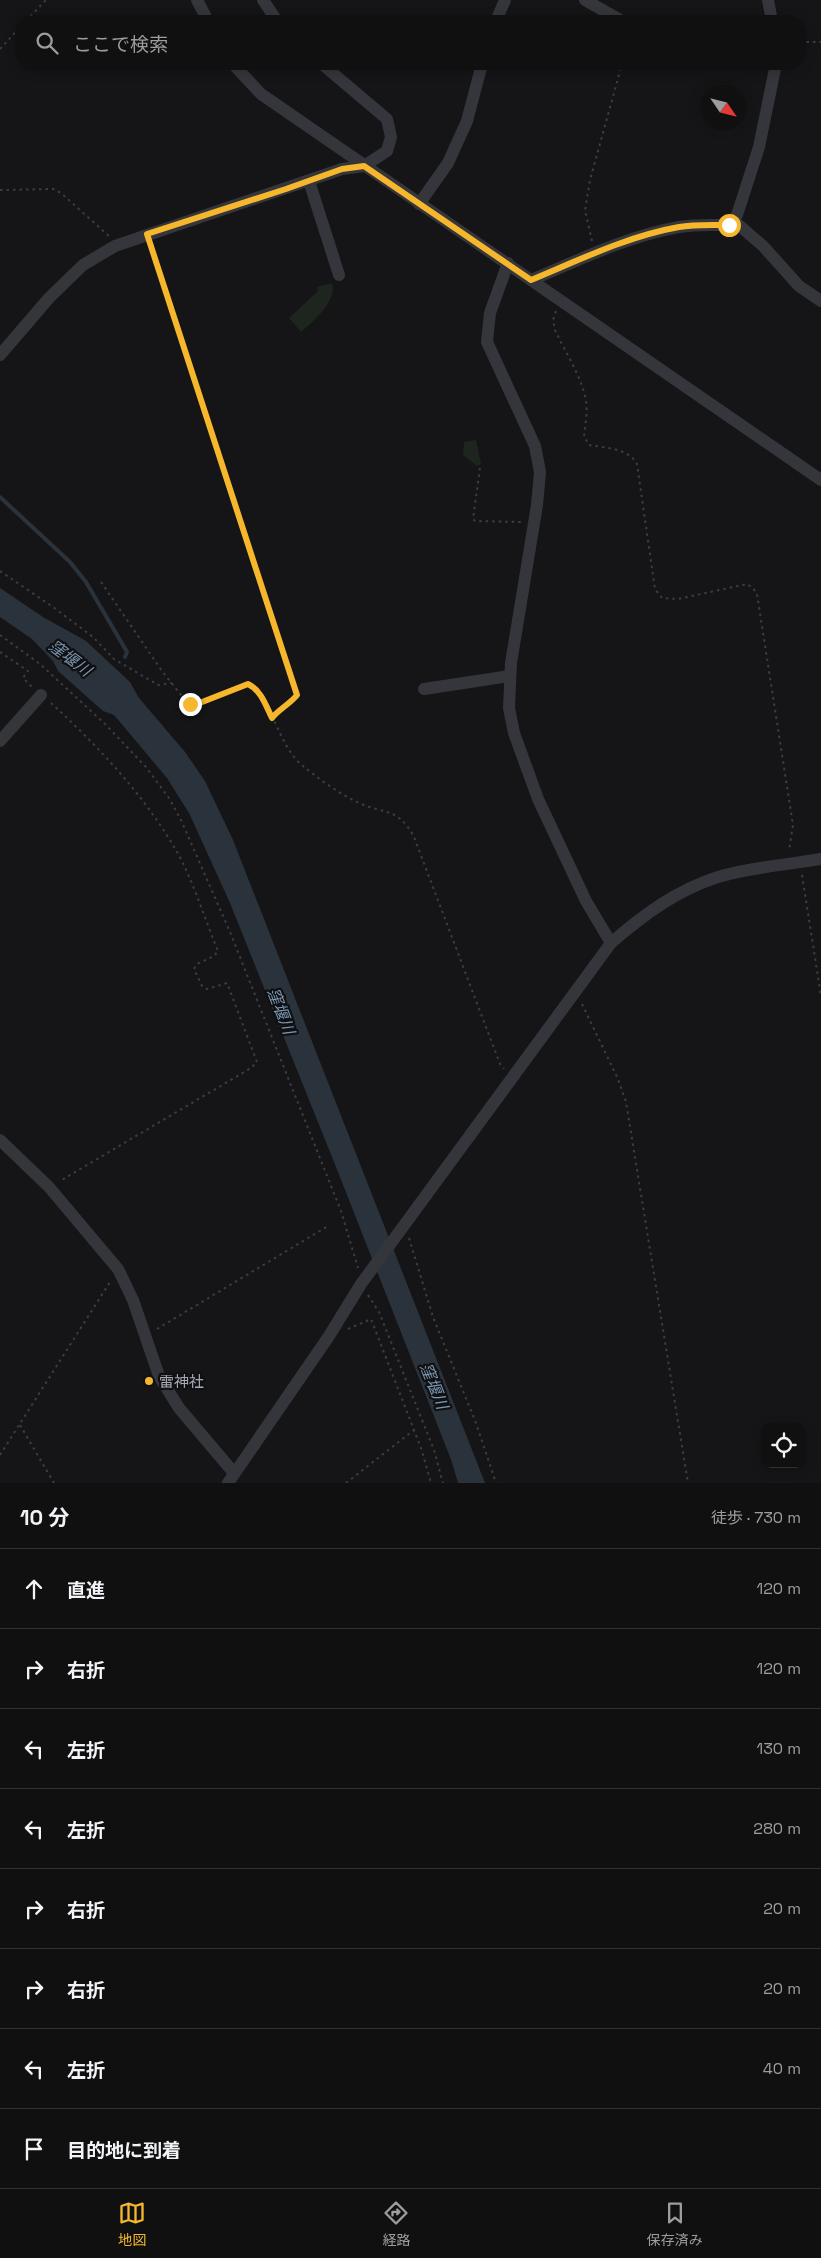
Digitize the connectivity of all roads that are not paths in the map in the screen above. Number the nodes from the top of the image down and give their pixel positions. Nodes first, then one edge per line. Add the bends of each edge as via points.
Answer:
1 (197, 0) edge
2 (264, 0) edge
3 (505, 0) edge
4 (585, 0) edge
5 (768, 0) edge
6 (205, 15) edge
7 (273, 15) edge
8 (499, 15) edge
9 (611, 15) edge
10 (771, 15) edge
11 (239, 70) edge
12 (329, 70) edge
13 (480, 70) edge
14 (775, 70) edge
15 (364, 166) junction
16 (309, 181) junction
17 (419, 204) junction
18 (733, 220) junction
19 (508, 263) junction
20 (339, 275) dead end
21 (531, 280) junction
22 (821, 301) edge
23 (0, 355) edge
24 (821, 480) edge
25 (510, 676) junction
26 (424, 689) dead end
27 (41, 694) road end
28 (0, 741) edge
29 (821, 859) edge
30 (610, 943) junction
31 (0, 1140) edge
32 (231, 1478) edge

1 - 6 street
2 - 7 street
3 - 8 street
4 - 9 street
5 - 10 street
11 - 15 street via 261,94
12 - 15 street via 387,119 391,137 387,151
13 - 17 street via 463,129 448,162
14 - 18 street via 759,147
15 - 16 street via 342,169
15 - 17 street
16 - 20 street
16 - 23 street via 118,245 83,265 49,298
17 - 19 street
18 - 21 street via 729,225 680,226 595,253
18 - 22 street via 763,246 799,286
19 - 21 street
19 - 25 street via 490,313 487,342 534,446 540,472
21 - 24 street
25 - 26 street
25 - 30 street via 508,708 538,799 586,901
27 - 28 street
29 - 30 street via 719,877 690,888 665,901
30 - 32 street via 361,1284
31 - 32 street via 48,1187 118,1269 133,1300 159,1376

